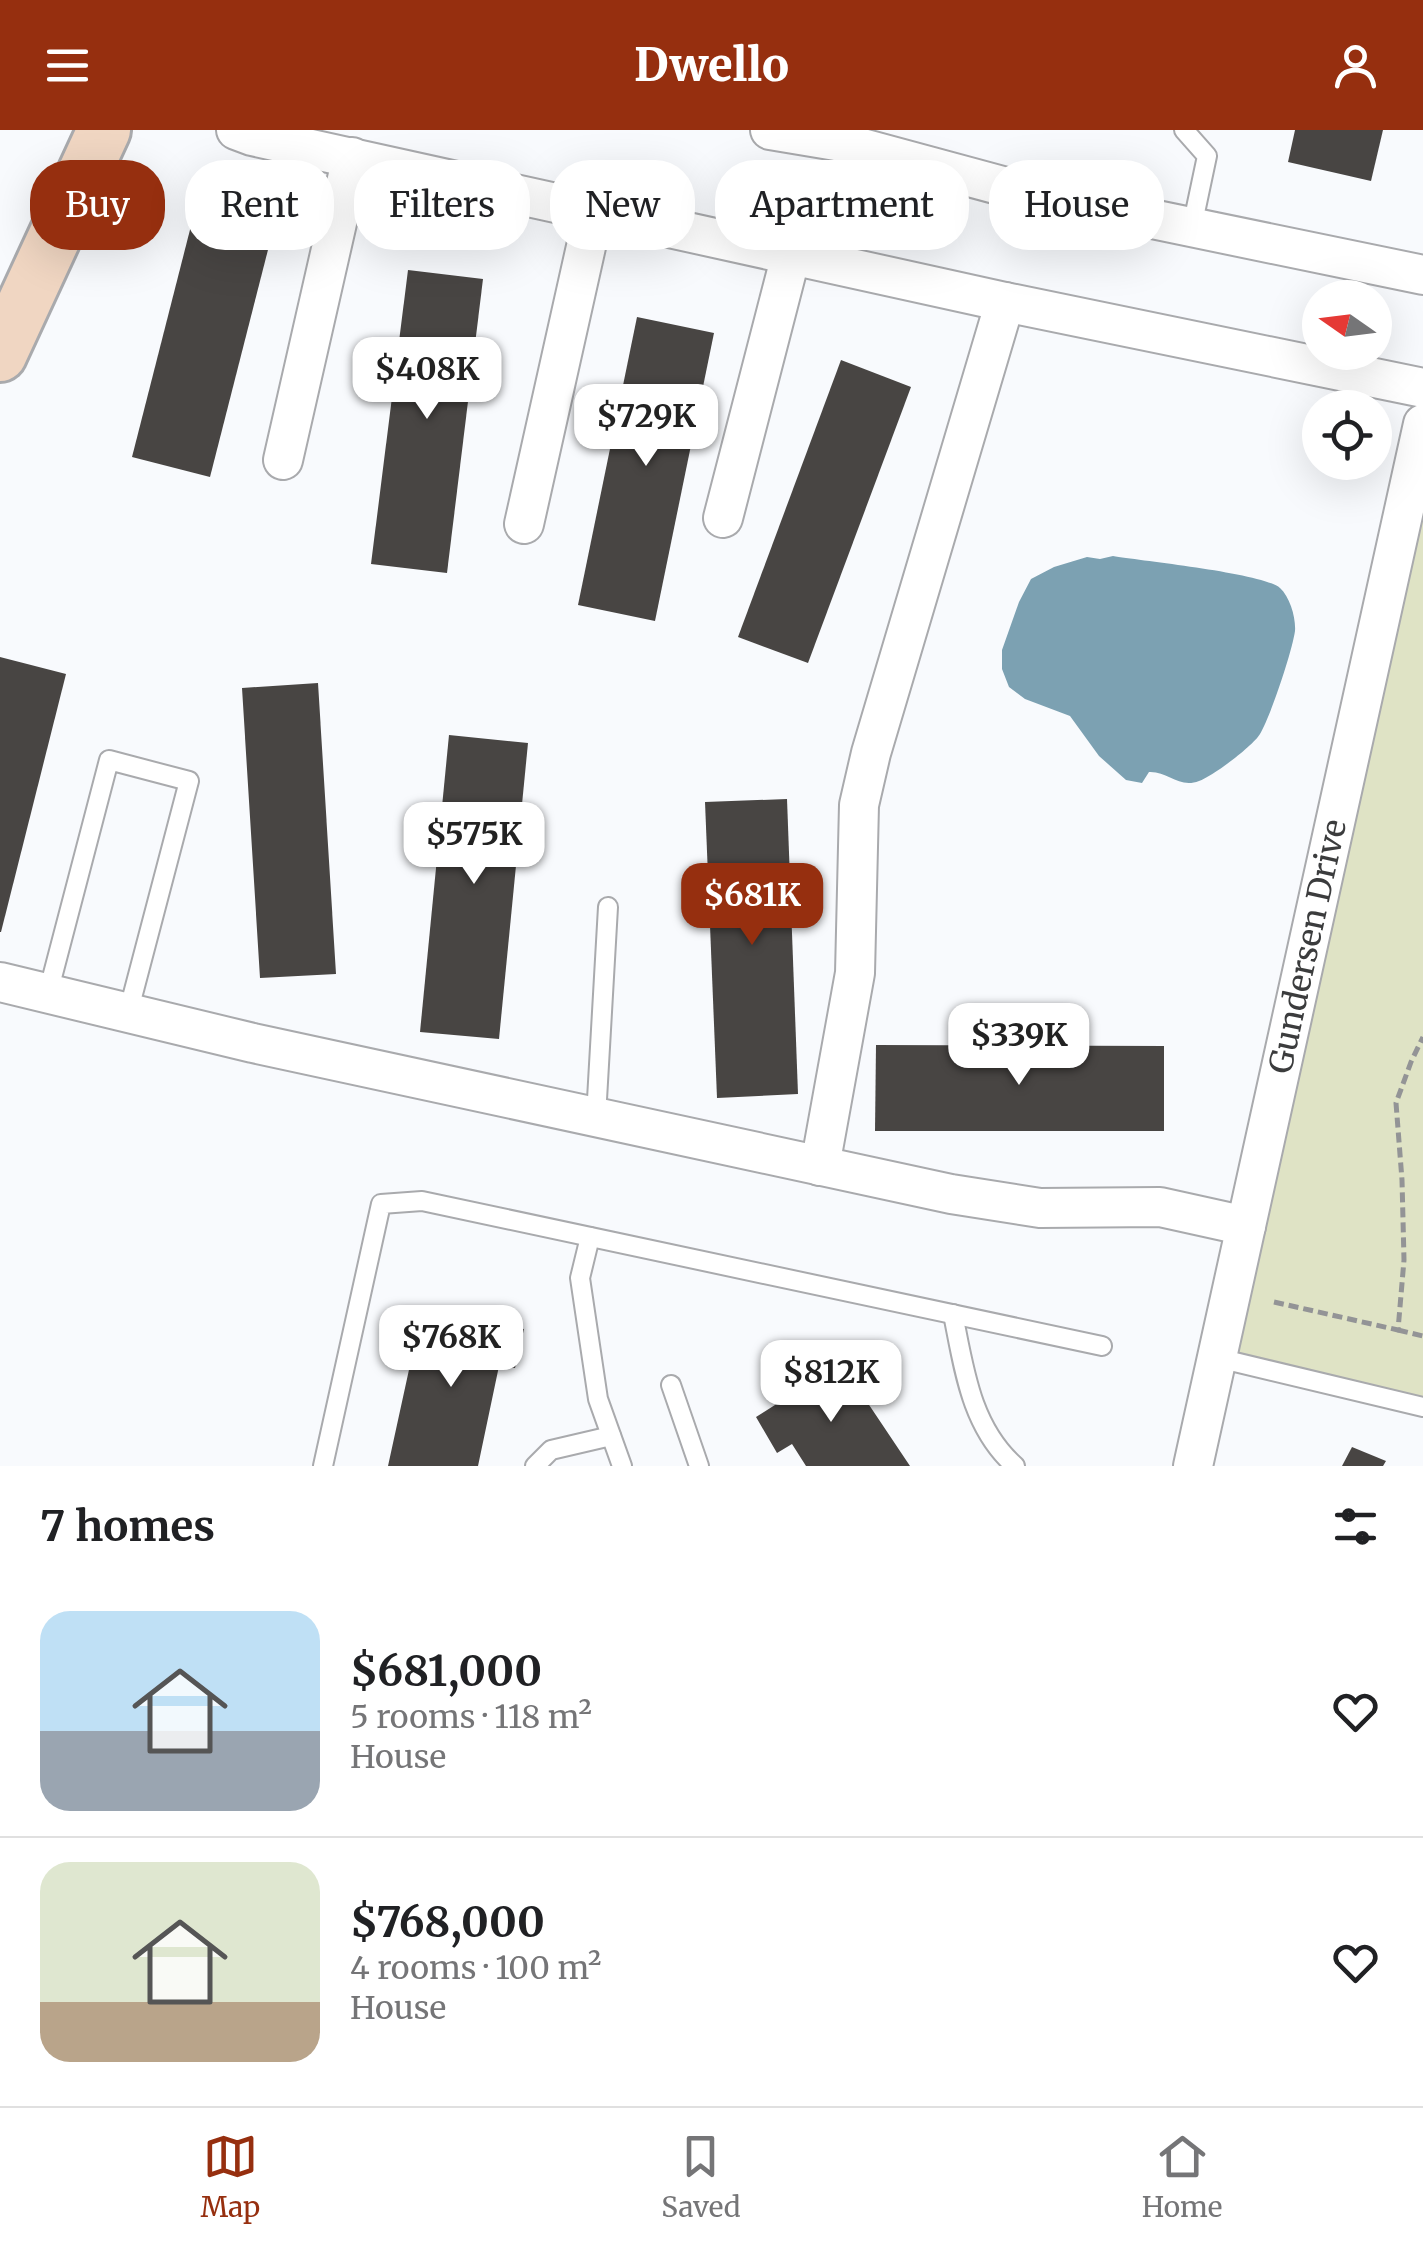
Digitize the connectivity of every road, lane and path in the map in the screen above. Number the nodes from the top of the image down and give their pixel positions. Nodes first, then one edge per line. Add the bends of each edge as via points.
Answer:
1 (236, 130) edge
2 (770, 130) edge
3 (1184, 130) edge
4 (96, 134) edge
5 (352, 157) junction
6 (550, 201) edge
7 (1192, 227) junction
8 (695, 233) edge
9 (585, 250) edge
10 (792, 255) junction
11 (1423, 275) edge
12 (1005, 302) junction
13 (0, 355) edge
14 (1423, 388) edge
15 (1423, 424) edge
16 (283, 460) dead end
17 (723, 518) dead end
18 (524, 524) dead end
19 (608, 907) dead end
20 (0, 982) edge
21 (48, 993) junction
22 (128, 1013) junction
23 (1423, 1038) edge
24 (596, 1117) junction
25 (820, 1166) junction
26 (1246, 1226) junction
27 (590, 1237) junction
28 (1274, 1302) dead end
29 (953, 1314) junction
30 (1398, 1330) junction
31 (1423, 1336) edge
32 (1102, 1346) dead end
33 (1218, 1358) junction
34 (671, 1385) dead end
35 (1423, 1407) edge
36 (611, 1436) junction
37 (323, 1466) edge
38 (536, 1466) edge
39 (622, 1466) edge
40 (699, 1466) edge
41 (1015, 1466) edge
42 (1194, 1466) edge

1 - 5 street
2 - 7 street
3 - 7 lane via 1206,156
4 - 13 street
5 - 6 street
5 - 16 street
7 - 11 street
8 - 10 street
9 - 18 street
10 - 12 street
10 - 17 street
12 - 14 street
12 - 25 street via 859,805 855,973
15 - 26 street, Gundersen Drive
19 - 24 lane
20 - 21 street
21 - 22 street
21 - 22 lane via 109,760 189,781
22 - 24 street
23 - 30 path via 1396,1103 1404,1260
24 - 25 street
25 - 26 street via 1040,1208 1160,1207
26 - 33 street, Gundersen Drive
27 - 29 lane
27 - 36 lane via 580,1278 598,1399
27 - 37 lane via 422,1201 381,1204
28 - 30 path
29 - 32 lane
29 - 41 lane via 968,1389 984,1428
30 - 31 path
33 - 35 lane
33 - 42 street, Gundersen Drive
34 - 40 lane
36 - 38 lane via 551,1450
36 - 39 lane

